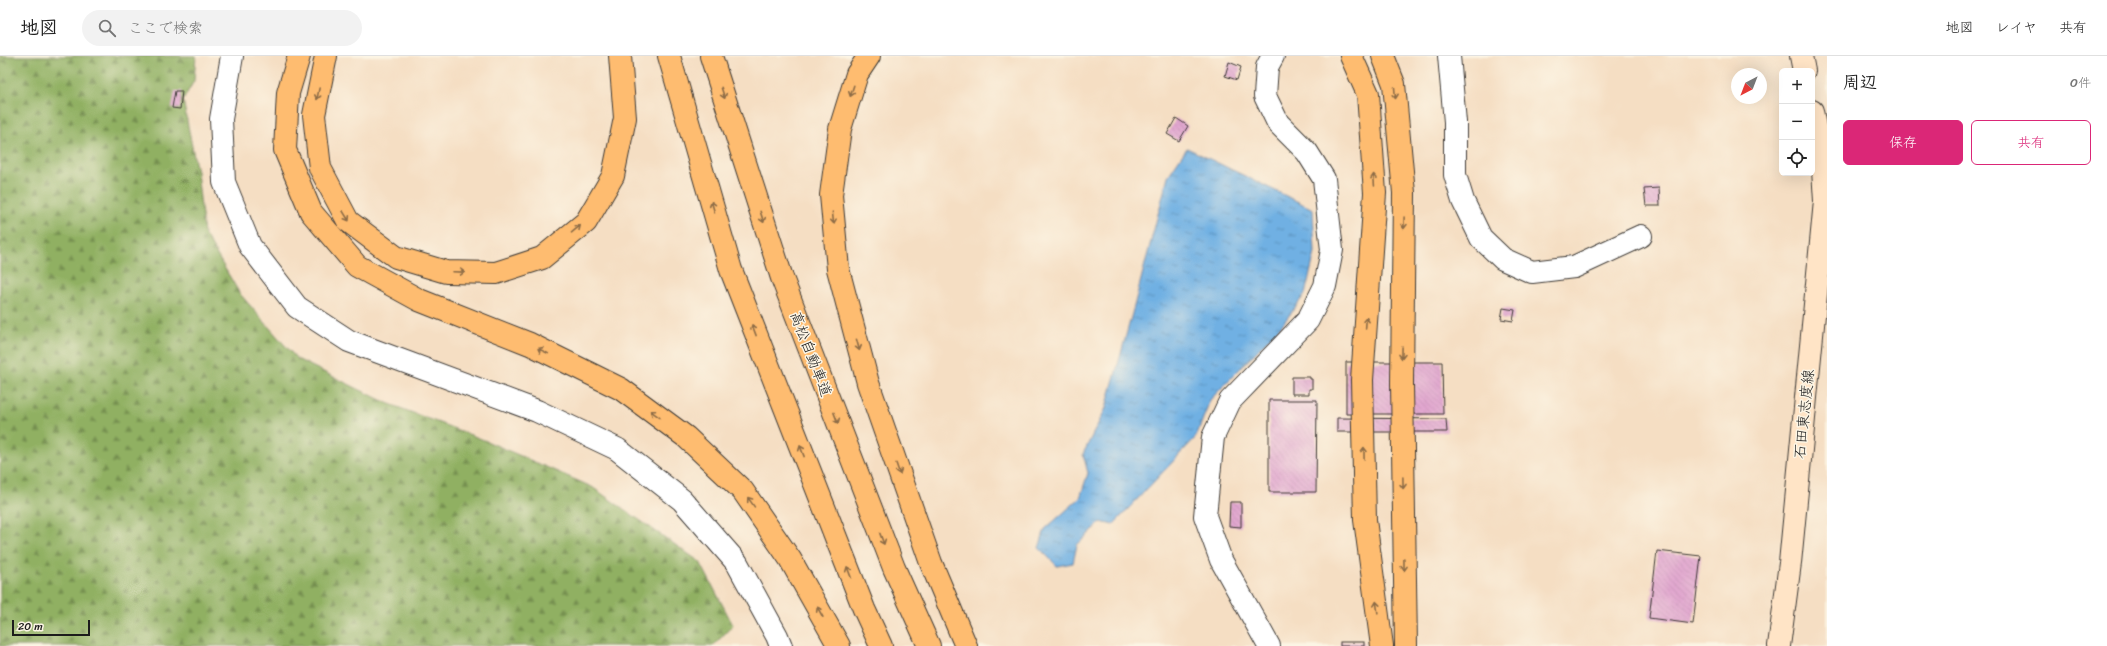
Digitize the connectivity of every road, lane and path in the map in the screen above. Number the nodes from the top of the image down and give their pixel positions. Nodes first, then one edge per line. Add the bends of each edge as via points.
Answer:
1 (232, 56) edge
2 (299, 56) edge
3 (326, 56) edge
4 (620, 56) edge
5 (669, 56) edge
6 (711, 56) edge
7 (869, 56) edge
8 (1273, 56) edge
9 (1351, 56) edge
10 (1383, 56) edge
11 (1449, 56) edge
12 (1801, 56) edge
13 (1803, 68) edge
14 (1815, 128) edge
15 (1641, 236) dead end
16 (781, 646) edge
17 (839, 646) edge
18 (881, 646) edge
19 (929, 646) edge
20 (966, 646) edge
21 (1269, 646) edge
22 (1382, 646) edge
23 (1406, 646) edge
24 (1779, 646) edge

1 - 16 street via 221,119 224,182 250,246 297,307 349,341 536,411 617,449 682,500 737,563 778,636
17 -> 2 highway via 790,558 743,491 686,437 621,389 530,344 419,300 357,266 311,212 286,150 288,93
3 -> 4 highway via 314,115 320,168 348,221 396,257 446,272 496,273 542,258 586,222 613,176 625,118
18 -> 5 highway via 864,609 731,270
6 -> 19 highway, 高松自動車道 via 782,278 894,568
7 -> 20 highway via 857,74 840,129 831,195 838,269 868,383 931,563
8 - 21 street via 1267,67 1265,96 1278,124 1307,152 1324,179 1332,250 1325,286 1308,320 1230,401 1213,437 1205,516 1221,560
22 -> 9 highway via 1365,520 1362,380 1375,193 1368,94
10 -> 23 highway via 1394,84 1404,193 1402,383
11 - 15 street via 1455,122 1455,175 1462,201 1481,238 1503,260 1532,272 1574,266
12 - 13 main road
14 - 24 main road, 石田東志度線 via 1823,170 1825,201 1790,563

